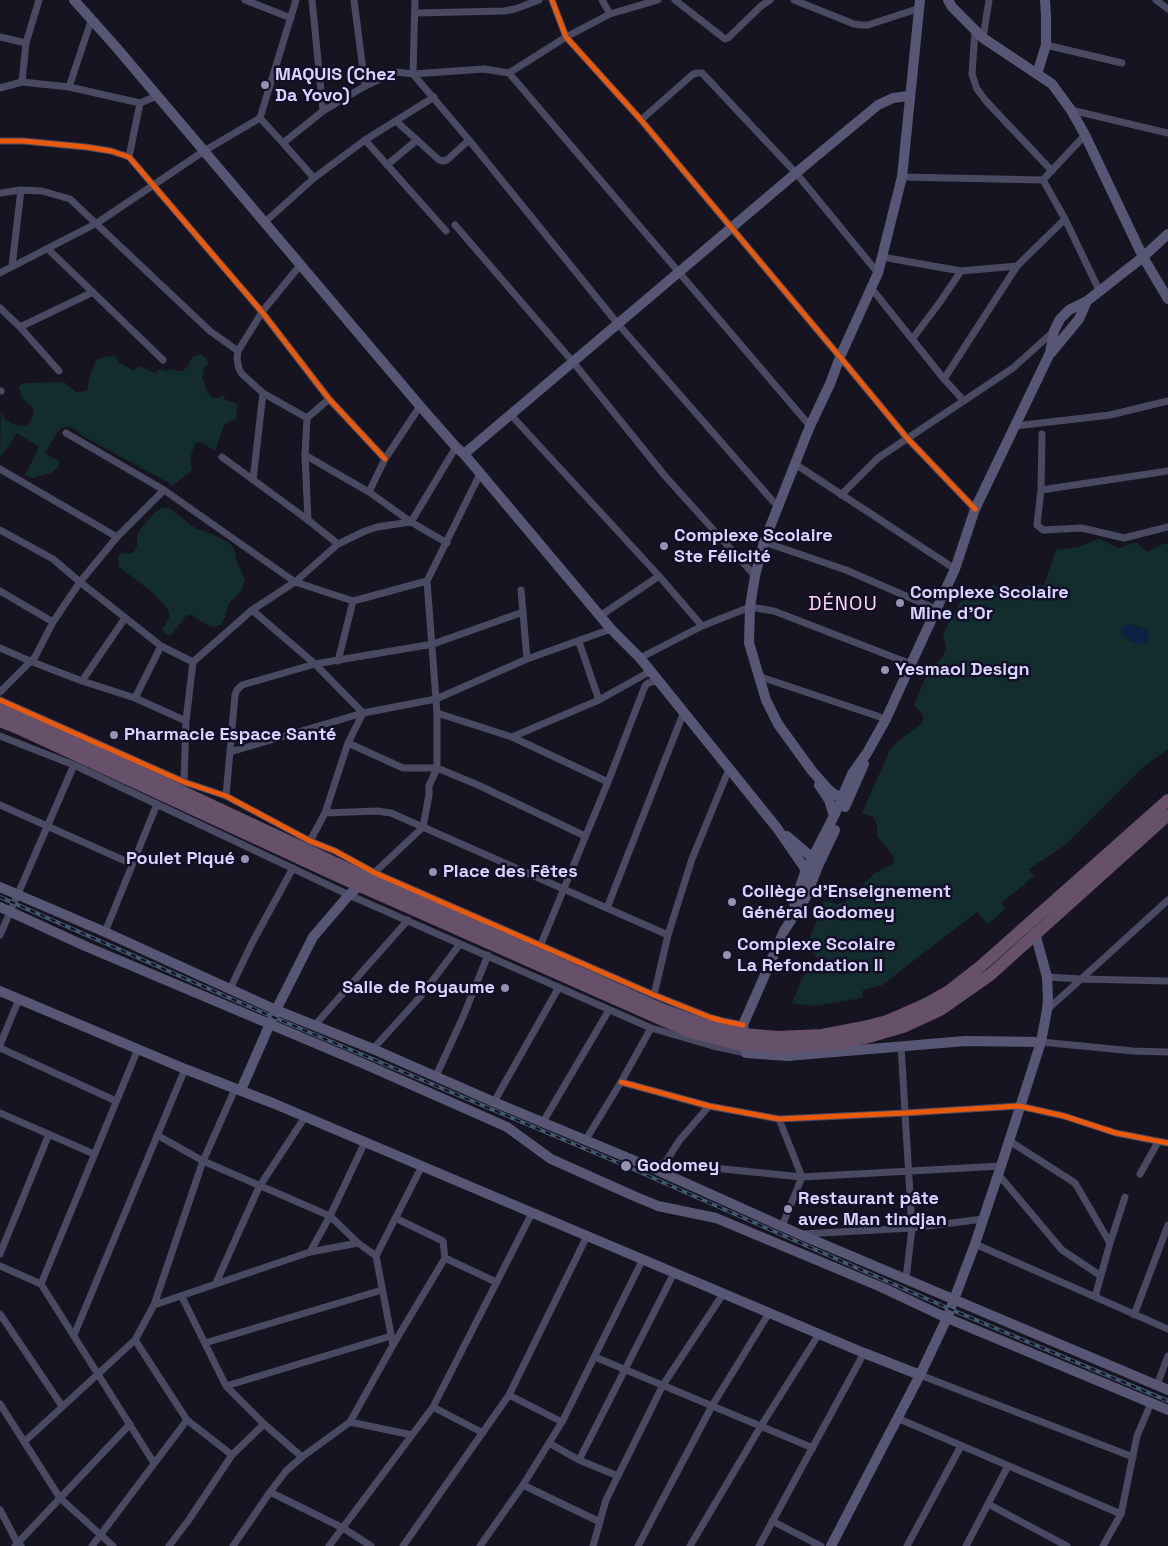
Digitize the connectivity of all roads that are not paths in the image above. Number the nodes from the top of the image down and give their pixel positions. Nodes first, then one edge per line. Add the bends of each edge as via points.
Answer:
1 (39, 0) edge
2 (74, 0) edge
3 (245, 0) edge
4 (296, 0) edge
5 (312, 0) edge
6 (354, 0) edge
7 (415, 0) edge
8 (539, 0) edge
9 (552, 0) edge
10 (602, 0) edge
11 (658, 0) edge
12 (675, 0) edge
13 (770, 0) edge
14 (794, 0) edge
15 (948, 0) edge
16 (988, 0) edge
17 (1045, 0) edge
18 (1156, 0) edge
19 (920, 4) edge
20 (1168, 9) edge
21 (415, 13) junction
22 (610, 14) junction
23 (291, 18) junction
24 (91, 21) junction
25 (979, 34) junction
26 (0, 37) edge
27 (566, 37) junction
28 (26, 43) junction
29 (1046, 45) junction
30 (1122, 62) dead end
31 (509, 73) junction
32 (413, 74) junction
33 (1037, 74) junction
34 (22, 82) junction
35 (365, 86) junction
36 (69, 87) junction
37 (0, 88) edge
38 (157, 96) junction
39 (910, 96) junction
40 (434, 97) junction
41 (140, 103) junction
42 (1071, 110) junction
43 (323, 111) junction
44 (260, 118) junction
45 (641, 120) junction
46 (396, 121) junction
47 (1168, 133) edge
48 (1084, 135) junction
49 (364, 140) junction
50 (417, 140) junction
51 (469, 140) junction
52 (0, 141) edge
53 (283, 143) junction
54 (204, 151) junction
55 (128, 158) junction
56 (387, 165) junction
57 (1052, 171) junction
58 (796, 173) junction
59 (314, 178) junction
60 (902, 178) junction
61 (1043, 180) junction
62 (153, 185) junction
63 (21, 190) junction
64 (0, 193) edge
65 (1065, 219) junction
66 (265, 222) junction
67 (96, 223) junction
68 (454, 225) dead end
69 (731, 228) junction
70 (446, 230) dead end
71 (1168, 234) edge
72 (48, 248) junction
73 (882, 257) junction
74 (1143, 257) junction
75 (301, 264) junction
76 (12, 266) junction
77 (1017, 266) junction
78 (960, 271) junction
79 (679, 272) junction
80 (0, 273) edge
81 (878, 273) junction
82 (872, 289) junction
83 (1099, 290) junction
84 (93, 292) junction
85 (1168, 299) edge
86 (1086, 301) junction
87 (0, 308) edge
88 (262, 312) junction
89 (618, 324) junction
90 (20, 327) junction
91 (1054, 332) junction
92 (913, 338) junction
93 (238, 351) junction
94 (1050, 353) junction
95 (840, 357) junction
96 (162, 360) dead end
97 (573, 362) junction
98 (59, 371) dead end
99 (944, 379) junction
100 (263, 393) junction
101 (329, 399) junction
102 (964, 401) junction
103 (1168, 401) edge
104 (420, 406) junction
105 (511, 415) junction
106 (306, 418) junction
107 (810, 426) junction
108 (1015, 426) junction
109 (66, 433) dead end
110 (1042, 434) dead end
111 (907, 438) junction
112 (460, 451) junction
113 (305, 455) junction
114 (222, 457) dead end
115 (385, 459) junction
116 (795, 464) junction
117 (0, 469) edge
118 (1168, 471) edge
119 (480, 474) junction
120 (253, 480) junction
121 (164, 490) junction
122 (1041, 490) junction
123 (369, 492) junction
124 (841, 495) junction
125 (778, 506) junction
126 (975, 509) junction
127 (308, 520) junction
128 (411, 522) junction
129 (1168, 527) edge
130 (0, 530) edge
131 (116, 537) junction
132 (764, 542) junction
133 (447, 543) junction
134 (338, 544) junction
135 (955, 569) junction
136 (659, 576) junction
137 (755, 576) junction
138 (428, 581) junction
139 (80, 582) junction
140 (295, 582) junction
141 (521, 590) dead end
142 (0, 591) edge
143 (353, 601) junction
144 (750, 607) junction
145 (936, 609) junction
146 (252, 610) junction
147 (523, 612) junction
148 (600, 616) junction
149 (125, 618) junction
150 (53, 622) junction
151 (702, 626) junction
152 (611, 629) junction
153 (578, 642) junction
154 (433, 644) junction
155 (162, 646) junction
156 (0, 648) edge
157 (640, 658) junction
158 (527, 659) junction
159 (30, 661) junction
160 (338, 661) junction
161 (194, 662) junction
162 (315, 664) junction
163 (911, 664) junction
164 (649, 672) junction
165 (758, 676) junction
166 (82, 681) junction
167 (657, 681) junction
168 (0, 692) edge
169 (135, 698) junction
170 (436, 699) junction
171 (0, 700) edge
172 (599, 700) junction
173 (0, 709) edge
174 (362, 713) junction
175 (437, 713) junction
176 (684, 714) junction
177 (886, 718) junction
178 (0, 721) edge
179 (186, 721) junction
180 (0, 736) edge
181 (512, 737) junction
182 (348, 742) junction
183 (230, 752) junction
184 (74, 765) junction
185 (437, 768) junction
186 (729, 769) junction
187 (184, 782) junction
188 (608, 782) junction
189 (226, 796) junction
190 (1168, 800) edge
191 (0, 804) edge
192 (157, 804) junction
193 (839, 804) junction
194 (325, 813) junction
195 (1168, 815) edge
196 (47, 825) junction
197 (423, 827) junction
198 (777, 828) junction
199 (586, 836) junction
200 (310, 841) junction
201 (815, 862) junction
202 (132, 864) junction
203 (293, 868) junction
204 (806, 870) junction
205 (367, 879) junction
206 (0, 886) edge
207 (564, 889) junction
208 (19, 894) junction
209 (349, 895) junction
210 (1168, 900) edge
211 (0, 907) edge
212 (607, 908) junction
213 (10, 911) junction
214 (792, 919) junction
215 (408, 920) junction
216 (106, 932) junction
217 (1035, 933) junction
218 (0, 935) edge
219 (668, 935) junction
220 (460, 944) junction
221 (541, 944) junction
222 (488, 956) junction
223 (1047, 977) junction
224 (1081, 979) junction
225 (1168, 981) edge
226 (559, 987) junction
227 (230, 989) junction
228 (0, 991) edge
229 (654, 995) junction
230 (19, 999) junction
231 (276, 1010) junction
232 (610, 1010) junction
233 (1046, 1010) junction
234 (270, 1023) junction
235 (314, 1026) junction
236 (651, 1028) junction
237 (744, 1039) junction
238 (1041, 1042) junction
239 (901, 1046) junction
240 (0, 1047) edge
241 (138, 1049) junction
242 (373, 1050) junction
243 (1168, 1052) edge
244 (185, 1069) junction
245 (436, 1076) junction
246 (621, 1082) junction
247 (238, 1090) junction
248 (116, 1101) junction
249 (494, 1102) junction
250 (709, 1106) junction
251 (1019, 1106) junction
252 (0, 1113) edge
253 (905, 1113) junction
254 (305, 1117) junction
255 (779, 1119) junction
256 (543, 1122) junction
257 (49, 1134) junction
258 (157, 1135) junction
259 (1008, 1140) junction
260 (585, 1141) junction
261 (365, 1142) junction
262 (1158, 1142) junction
263 (1168, 1143) edge
264 (94, 1154) junction
265 (203, 1161) junction
266 (666, 1163) junction
267 (422, 1166) junction
268 (650, 1167) junction
269 (1000, 1170) junction
270 (909, 1171) junction
271 (1140, 1174) dead end
272 (802, 1177) junction
273 (259, 1187) junction
274 (1125, 1197) dead end
275 (532, 1213) junction
276 (330, 1216) junction
277 (395, 1218) junction
278 (983, 1220) junction
279 (1168, 1225) edge
280 (782, 1226) junction
281 (912, 1228) junction
282 (799, 1234) junction
283 (587, 1236) junction
284 (358, 1243) junction
285 (1110, 1243) junction
286 (974, 1244) junction
287 (310, 1252) junction
288 (0, 1254) edge
289 (376, 1256) junction
290 (446, 1258) junction
291 (643, 1259) junction
292 (0, 1266) edge
293 (674, 1273) junction
294 (1101, 1276) junction
295 (906, 1279) junction
296 (496, 1282) junction
297 (216, 1283) junction
298 (41, 1284) junction
299 (382, 1290) junction
300 (723, 1294) junction
301 (182, 1296) junction
302 (1095, 1297) junction
303 (954, 1300) junction
304 (154, 1305) junction
305 (769, 1313) junction
306 (0, 1314) edge
307 (1134, 1314) junction
308 (947, 1318) junction
309 (1168, 1329) edge
310 (819, 1334) junction
311 (74, 1335) junction
312 (391, 1336) junction
313 (135, 1340) junction
314 (205, 1343) junction
315 (393, 1345) junction
316 (864, 1353) junction
317 (1168, 1356) edge
318 (595, 1357) junction
319 (625, 1370) junction
320 (98, 1374) junction
321 (920, 1375) junction
322 (663, 1385) junction
323 (1157, 1385) junction
324 (226, 1386) junction
325 (1168, 1390) edge
326 (509, 1395) junction
327 (1150, 1403) junction
328 (0, 1404) edge
329 (62, 1406) junction
330 (712, 1406) junction
331 (433, 1407) junction
332 (1168, 1410) edge
333 (897, 1418) junction
334 (187, 1420) junction
335 (350, 1422) junction
336 (562, 1422) junction
337 (130, 1424) junction
338 (264, 1424) junction
339 (761, 1426) junction
340 (483, 1433) junction
341 (412, 1435) junction
342 (24, 1442) junction
343 (549, 1443) junction
344 (961, 1446) junction
345 (812, 1448) junction
346 (232, 1455) junction
347 (302, 1457) junction
348 (1133, 1457) junction
349 (579, 1460) junction
350 (154, 1463) junction
351 (1008, 1466) junction
352 (618, 1476) junction
353 (523, 1485) junction
354 (270, 1492) junction
355 (60, 1498) junction
356 (988, 1504) junction
357 (0, 1510) edge
358 (1121, 1514) junction
359 (772, 1521) junction
360 (600, 1522) junction
361 (343, 1528) junction
362 (101, 1535) junction
363 (18, 1545) edge
364 (92, 1546) edge
365 (113, 1546) edge
366 (169, 1546) edge
367 (233, 1546) edge
368 (329, 1546) edge
369 (371, 1546) edge
370 (403, 1546) edge
371 (480, 1546) edge
372 (593, 1546) edge
373 (638, 1546) edge
374 (690, 1546) edge
375 (759, 1546) edge
376 (821, 1546) edge
377 (831, 1546) edge
378 (907, 1546) edge
379 (966, 1546) edge
380 (1067, 1546) edge
381 (1103, 1546) edge

1 - 28 street
2 - 24 main road
3 - 23 street
4 - 23 street
5 - 43 street
6 - 35 street
7 - 21 street
8 - 21 street via 504,11
9 - 27 street
10 - 22 street
11 - 22 street
12 - 13 street via 725,39
14 - 19 street via 861,25
15 - 25 main road
16 - 25 street
17 - 29 main road
18 - 20 street
19 - 39 main road
21 - 32 street
22 - 27 street
23 - 44 street
24 - 36 street
24 - 38 main road
25 - 33 main road
25 - 57 street via 972,74 977,89
26 - 28 street
27 - 31 street
27 - 45 street
28 - 34 street
29 - 30 street
29 - 33 main road
31 - 32 street via 484,68
31 - 79 street
32 - 35 street via 396,72
32 - 40 street
33 - 42 main road via 1052,84
34 - 36 street
34 - 37 street
35 - 43 street
36 - 41 street
38 - 41 street
38 - 54 main road
39 - 58 main road via 893,98 878,105
39 - 60 main road
40 - 46 street
40 - 51 street
41 - 55 street
42 - 47 street
42 - 48 main road
43 - 53 street
44 - 53 street
44 - 54 street
45 - 58 street via 692,75 702,73
45 - 69 street
46 - 49 street
46 - 50 street
48 - 57 street
48 - 74 main road
49 - 56 street
49 - 59 street
50 - 51 street via 443,161
50 - 56 street
51 - 89 street
52 - 55 street via 111,150
53 - 59 street
54 - 62 street
54 - 66 main road
55 - 62 street
56 - 70 street
57 - 61 street
58 - 69 main road
58 - 81 street
59 - 66 street
60 - 61 street
60 - 73 main road
61 - 65 street
62 - 67 street
62 - 88 street
63 - 64 street
63 - 67 street via 70,198
63 - 76 street
65 - 77 street
65 - 83 street
66 - 75 main road
67 - 72 street
67 - 93 street via 210,331
68 - 97 street
69 - 79 main road
69 - 95 street
71 - 74 main road
72 - 76 street
72 - 84 street
73 - 78 street
73 - 81 main road
74 - 83 main road
74 - 85 main road
75 - 88 street
75 - 104 main road
76 - 80 street
77 - 78 street
77 - 99 street
78 - 92 street
79 - 89 main road
79 - 107 street
81 - 82 main road
82 - 92 street
82 - 95 main road
83 - 86 main road
84 - 90 street
84 - 96 street
86 - 91 main road via 1069,310
86 - 94 main road via 1079,319
87 - 90 street
88 - 93 street
88 - 101 street
89 - 97 main road
89 - 125 street
90 - 98 street
91 - 94 main road
91 - 102 street via 1013,368
92 - 99 street
93 - 100 street via 242,374
94 - 108 main road
95 - 107 main road
95 - 111 street
97 - 105 main road
97 - 137 street via 665,476
99 - 102 street
100 - 106 street
100 - 120 street
101 - 106 street
101 - 115 street
102 - 111 street
103 - 108 street via 1110,415
104 - 112 main road
104 - 115 street
105 - 112 main road
105 - 136 street
106 - 113 street
107 - 116 main road
108 - 126 main road
109 - 121 street
110 - 122 street
111 - 124 street via 878,458
111 - 126 street
112 - 119 main road
112 - 128 street
113 - 123 street
113 - 127 street
114 - 120 street
115 - 123 street
116 - 124 street
116 - 125 main road
117 - 131 street
118 - 122 street
119 - 133 street
119 - 148 main road
120 - 127 street
121 - 131 street
121 - 140 street
122 - 129 street via 1037,525 1043,530 1082,528 1124,538
123 - 128 street
124 - 135 street
125 - 132 main road
126 - 135 main road
127 - 134 street
128 - 133 street
128 - 134 street via 377,527
130 - 139 street via 53,559
131 - 139 street
132 - 137 main road
132 - 145 street via 846,570
133 - 138 street
134 - 140 street
135 - 145 main road
136 - 148 street
136 - 151 street
137 - 144 main road
138 - 143 street
138 - 154 street
139 - 149 street
139 - 150 street
140 - 143 street
140 - 146 street
141 - 147 street
142 - 150 street
143 - 160 street
144 - 151 street
144 - 163 street via 774,611
144 - 165 main road via 750,643
145 - 163 main road
146 - 161 street
146 - 162 street
147 - 154 street
147 - 158 street
148 - 152 main road
149 - 155 street
149 - 166 street
150 - 159 street
151 - 157 street
152 - 153 street
152 - 157 main road
153 - 158 street
153 - 172 street
154 - 160 street
154 - 170 street
155 - 161 street
155 - 169 street
156 - 159 street
157 - 164 main road
158 - 170 street
159 - 166 street
159 - 168 street
160 - 162 street
161 - 179 street
162 - 174 street
162 - 183 street via 237,690
163 - 177 main road
164 - 167 main road
164 - 172 street
165 - 177 street
165 - 193 main road via 778,724
166 - 169 street
167 - 176 main road
167 - 188 street via 645,686
169 - 179 street
170 - 174 street
170 - 175 street
171 - 187 street
172 - 181 street
173 - 205 highway
174 - 182 street
174 - 183 street
175 - 181 street
175 - 185 street
176 - 186 main road
176 - 212 street
177 - 193 main road via 867,753 863,769
178 - 205 highway
179 - 187 street
180 - 184 street
181 - 188 street
182 - 185 street via 403,768
182 - 194 street
183 - 189 street
184 - 192 street
184 - 196 street
185 - 197 street via 429,786
185 - 199 street
186 - 198 main road
186 - 219 street via 692,859
187 - 189 street
188 - 199 street
189 - 200 street
190 - 237 highway via 981,966 928,1003 887,1021 843,1032
191 - 196 street
192 - 202 street
192 - 203 street
193 - 201 main road
193 - 201 main road
194 - 197 street via 385,811
194 - 200 street
195 - 217 highway
196 - 202 street
196 - 208 street
197 - 205 street
197 - 207 street
198 - 201 main road
198 - 204 main road
199 - 207 street
200 - 205 street via 335,851
201 - 204 main road
201 - 214 main road via 806,897
202 - 216 street
203 - 209 street
203 - 227 street
204 - 214 main road
205 - 209 main road
205 - 221 street
205 - 237 highway via 661,1009
206 - 208 main road
207 - 212 street
207 - 221 street
208 - 213 street
208 - 216 main road
209 - 215 street
209 - 231 main road via 313,937
210 - 224 street
211 - 213 main road
212 - 219 street
213 - 218 street
213 - 234 main road
214 - 237 main road via 784,931
215 - 220 street
215 - 235 street
216 - 227 main road
217 - 223 main road
217 - 237 highway via 967,992 940,1010 884,1034 837,1044 794,1048
219 - 229 street
220 - 222 street
220 - 242 street via 420,997
221 - 229 street
222 - 226 street
222 - 245 street
223 - 224 street
223 - 233 main road
224 - 225 street
224 - 233 street
226 - 232 street
226 - 249 street
227 - 231 main road
228 - 230 main road
229 - 237 street via 723,1021
230 - 240 street
230 - 241 main road
231 - 234 main road
231 - 235 main road
232 - 236 street
232 - 256 street
233 - 238 main road
234 - 247 main road
234 - 308 main road via 507,1127 551,1159 634,1196 658,1206 716,1218
235 - 242 main road
236 - 237 street via 713,1046
236 - 246 street
237 - 239 main road via 767,1056
238 - 239 main road via 965,1041
238 - 243 street
238 - 251 main road
239 - 253 street
240 - 248 street
241 - 244 main road
241 - 248 street
242 - 245 main road
244 - 247 main road
244 - 258 street
245 - 249 main road
246 - 250 street
246 - 260 street
247 - 254 main road
247 - 265 street
248 - 264 street
249 - 256 main road
250 - 255 street
250 - 266 street via 679,1141
251 - 253 street
251 - 259 main road
251 - 262 street
252 - 257 street
253 - 255 street
253 - 270 street
254 - 261 main road
254 - 273 street
255 - 272 street
256 - 260 main road
257 - 264 street
257 - 288 street
258 - 265 street
258 - 311 street
259 - 269 main road
259 - 285 street via 1075,1184
260 - 268 main road
261 - 267 main road
261 - 276 street
262 - 263 street
262 - 271 street
264 - 298 street
265 - 273 street
265 - 304 street
266 - 268 street
266 - 272 street
267 - 275 main road
267 - 277 street
268 - 280 main road
269 - 270 street
269 - 278 main road
269 - 294 street via 1062,1250
270 - 272 street
270 - 281 street
272 - 280 street
273 - 276 street
273 - 297 street
274 - 285 street
275 - 283 main road
275 - 296 street
276 - 284 street
276 - 287 street
277 - 289 street
277 - 290 street via 443,1240
278 - 281 street
278 - 286 main road
279 - 307 street
280 - 282 main road
281 - 282 street
281 - 295 street
282 - 295 main road
283 - 291 main road
283 - 326 street
284 - 287 street
284 - 289 street
285 - 294 street
286 - 302 street
286 - 303 main road
287 - 297 street
289 - 299 street
290 - 296 street
290 - 315 street
291 - 293 main road
291 - 318 street
292 - 298 street
293 - 300 main road
293 - 319 street
294 - 302 street
295 - 303 main road
296 - 331 street
297 - 301 street
298 - 311 street
299 - 312 street
299 - 314 street
300 - 305 main road
300 - 322 street
301 - 304 street
301 - 314 street
302 - 307 street
303 - 308 main road
303 - 323 main road
304 - 313 street
305 - 310 main road
305 - 330 street
306 - 329 street
307 - 309 street
308 - 321 main road
308 - 327 main road
310 - 316 main road
310 - 339 street
311 - 320 street
312 - 315 street
312 - 324 street
313 - 320 street
313 - 334 street
314 - 324 street
315 - 335 street
316 - 321 main road
316 - 345 street
317 - 323 street
318 - 319 street
318 - 336 street
319 - 322 street
319 - 349 street
320 - 329 street
320 - 337 street
321 - 333 main road
321 - 348 street
322 - 330 street
322 - 352 street
323 - 325 main road
324 - 338 street
326 - 336 street
326 - 340 street
327 - 332 main road
327 - 348 street via 1136,1436
328 - 342 street
329 - 342 street
330 - 339 street
330 - 373 street
331 - 340 street
331 - 341 street
333 - 344 street
333 - 377 main road
334 - 346 street
334 - 350 street
335 - 341 street
335 - 347 street
336 - 343 street
337 - 350 street
337 - 355 street
338 - 346 street
338 - 347 street
339 - 345 street
339 - 374 street
340 - 370 street
341 - 361 street
342 - 355 street
343 - 349 street
343 - 353 street
344 - 351 street
344 - 378 street
345 - 359 street
346 - 366 street
347 - 354 street
348 - 358 street
349 - 352 street
350 - 362 street
351 - 356 street
351 - 358 street
352 - 360 street
353 - 360 street
353 - 371 street
354 - 361 street
354 - 367 street
355 - 362 street
355 - 363 street
356 - 379 street
356 - 380 street
357 - 363 street
358 - 381 street
359 - 375 street
359 - 376 street
360 - 372 street
361 - 368 street
361 - 369 street
362 - 364 street
362 - 365 street

